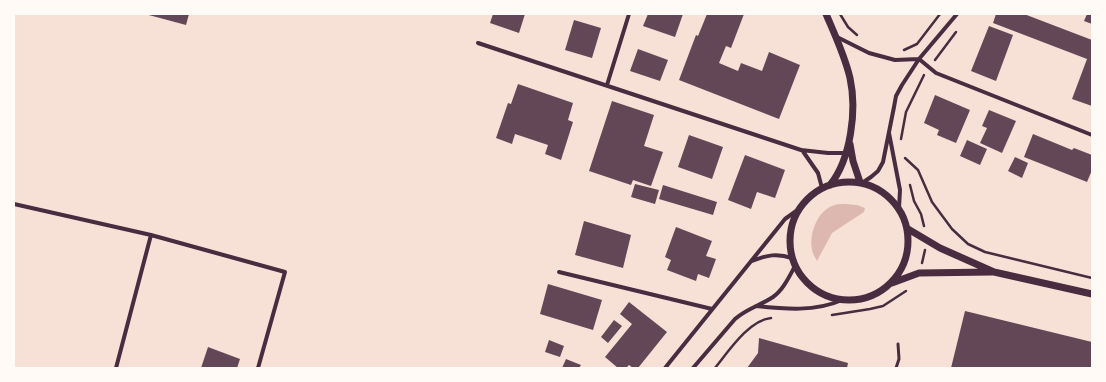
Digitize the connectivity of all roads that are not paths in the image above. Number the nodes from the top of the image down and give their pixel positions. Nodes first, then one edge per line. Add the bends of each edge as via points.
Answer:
1 (629, 14) edge
2 (826, 14) edge
3 (957, 14) edge
4 (836, 37) junction
5 (478, 43) dead end
6 (919, 59) junction
7 (607, 84) junction
8 (889, 131) junction
9 (1092, 135) edge
10 (849, 140) junction
11 (801, 150) junction
12 (846, 153) junction
13 (861, 183) junction
14 (830, 185) junction
15 (822, 188) junction
16 (14, 204) edge
17 (899, 208) junction
18 (799, 209) junction
19 (908, 229) junction
20 (152, 235) junction
21 (792, 258) junction
22 (752, 261) junction
23 (795, 266) junction
24 (559, 272) dead end
25 (994, 272) junction
26 (892, 283) junction
27 (1092, 294) edge
28 (842, 300) junction
29 (756, 306) junction
30 (712, 309) junction
31 (898, 344) dead end
32 (116, 368) edge
33 (258, 368) edge
34 (665, 368) edge
35 (692, 368) edge
36 (896, 368) edge

1 - 7 street
2 - 4 street
3 - 6 street
4 - 6 street via 869,53 895,60
4 - 10 street via 852,92
5 - 7 street
6 - 8 street via 896,96
6 - 9 street via 936,73
7 - 11 street
8 - 13 street via 883,162 875,174
8 - 17 street via 900,190
10 - 12 street
10 - 13 street
11 - 12 street
11 - 15 street via 818,173
12 - 14 street via 837,176
13 - 14 street via 839,182
13 - 17 street via 876,188 892,199
14 - 15 street
15 - 18 street
16 - 20 street
17 - 19 street
18 - 21 street via 790,236
18 - 22 street via 785,218
19 - 25 street via 940,248
19 - 26 street via 908,254
20 - 32 street
20 - 33 street via 285,272
21 - 22 street via 776,254
21 - 23 street
22 - 30 street
23 - 28 street via 815,290
23 - 29 street via 788,280 774,296
24 - 30 street
25 - 26 street via 919,273
25 - 27 street
26 - 28 street via 864,299
28 - 29 street via 814,308
29 - 35 street via 735,319
30 - 34 street
31 - 36 lane

